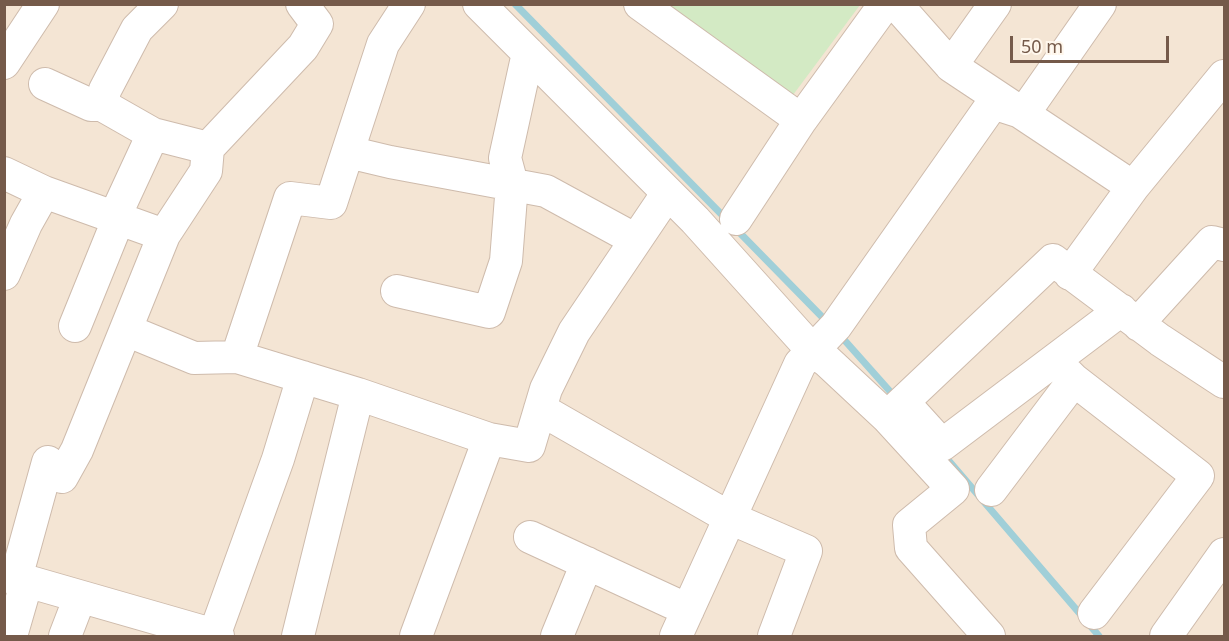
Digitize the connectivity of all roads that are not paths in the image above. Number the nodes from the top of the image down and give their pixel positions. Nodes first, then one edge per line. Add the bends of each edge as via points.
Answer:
1 (43, 4) edge
2 (162, 4) edge
3 (302, 4) edge
4 (409, 4) edge
5 (479, 4) edge
6 (640, 4) edge
7 (885, 4) edge
8 (896, 4) edge
9 (995, 4) edge
10 (1100, 4) edge
11 (528, 53) junction
12 (4, 63) edge
13 (951, 66) junction
14 (1224, 76) edge
15 (45, 84) dead end
16 (102, 105) junction
17 (1024, 113) junction
18 (801, 120) junction
19 (153, 134) junction
20 (208, 148) junction
21 (348, 152) junction
22 (4, 173) edge
23 (512, 184) junction
24 (1133, 187) junction
25 (44, 192) junction
26 (667, 194) junction
27 (118, 219) junction
28 (736, 219) dead end
29 (164, 235) junction
30 (636, 240) junction
31 (1224, 245) edge
32 (4, 274) edge
33 (1070, 274) junction
34 (397, 291) dead end
35 (1130, 318) junction
36 (75, 326) dead end
37 (126, 330) junction
38 (823, 339) junction
39 (237, 357) junction
40 (1064, 370) junction
41 (303, 377) junction
42 (1224, 382) edge
43 (358, 394) junction
44 (540, 409) junction
45 (895, 409) junction
46 (489, 440) junction
47 (991, 490) dead end
48 (730, 518) junction
49 (530, 537) dead end
50 (1224, 554) edge
51 (587, 563) junction
52 (16, 578) junction
53 (80, 597) junction
54 (1094, 613) dead end
55 (682, 623) edge
56 (11, 636) edge
57 (65, 636) edge
58 (216, 636) edge
59 (298, 636) edge
60 (416, 636) edge
61 (557, 636) edge
62 (774, 636) edge
63 (989, 636) edge
64 (1166, 636) edge

1 - 12 street
2 - 16 street via 137,29 105,90
3 - 20 street via 317,24 303,47
4 - 21 street via 383,44
5 - 11 street
6 - 18 street
7 - 18 street
8 - 13 street
9 - 13 street
10 - 17 street
11 - 23 street via 505,158
11 - 26 street
13 - 17 street
14 - 24 street
15 - 16 street via 90,105
16 - 19 street
17 - 24 street
17 - 38 street via 993,103
18 - 28 street
19 - 20 street
19 - 27 street via 116,214
20 - 29 street via 206,171
21 - 23 street
21 - 39 street via 331,203 290,198
22 - 25 street
23 - 30 street via 546,191
23 - 34 street via 506,261 489,312
24 - 33 street
25 - 27 street
25 - 32 street
26 - 30 street
26 - 38 street
27 - 29 street
27 - 36 street
29 - 37 street
30 - 44 street via 574,332
31 - 35 street via 1212,242 1142,319
33 - 35 street
33 - 45 street via 1053,260
35 - 40 street
35 - 42 street
37 - 39 street via 194,358
37 - 52 street via 62,477 48,462
38 - 45 street via 827,361
38 - 48 street via 800,363
39 - 41 street
40 - 45 street via 942,445
40 - 47 street
40 - 54 street via 1198,476
41 - 43 street
41 - 58 street
43 - 46 street
43 - 59 street
44 - 46 street via 529,446
44 - 48 street
45 - 63 street via 953,489 909,525 911,548
46 - 60 street
48 - 55 street
48 - 62 street via 806,551
49 - 51 street
50 - 64 street
51 - 55 street
51 - 61 street
52 - 53 street
52 - 56 street via 24,591
53 - 57 street
53 - 58 street

